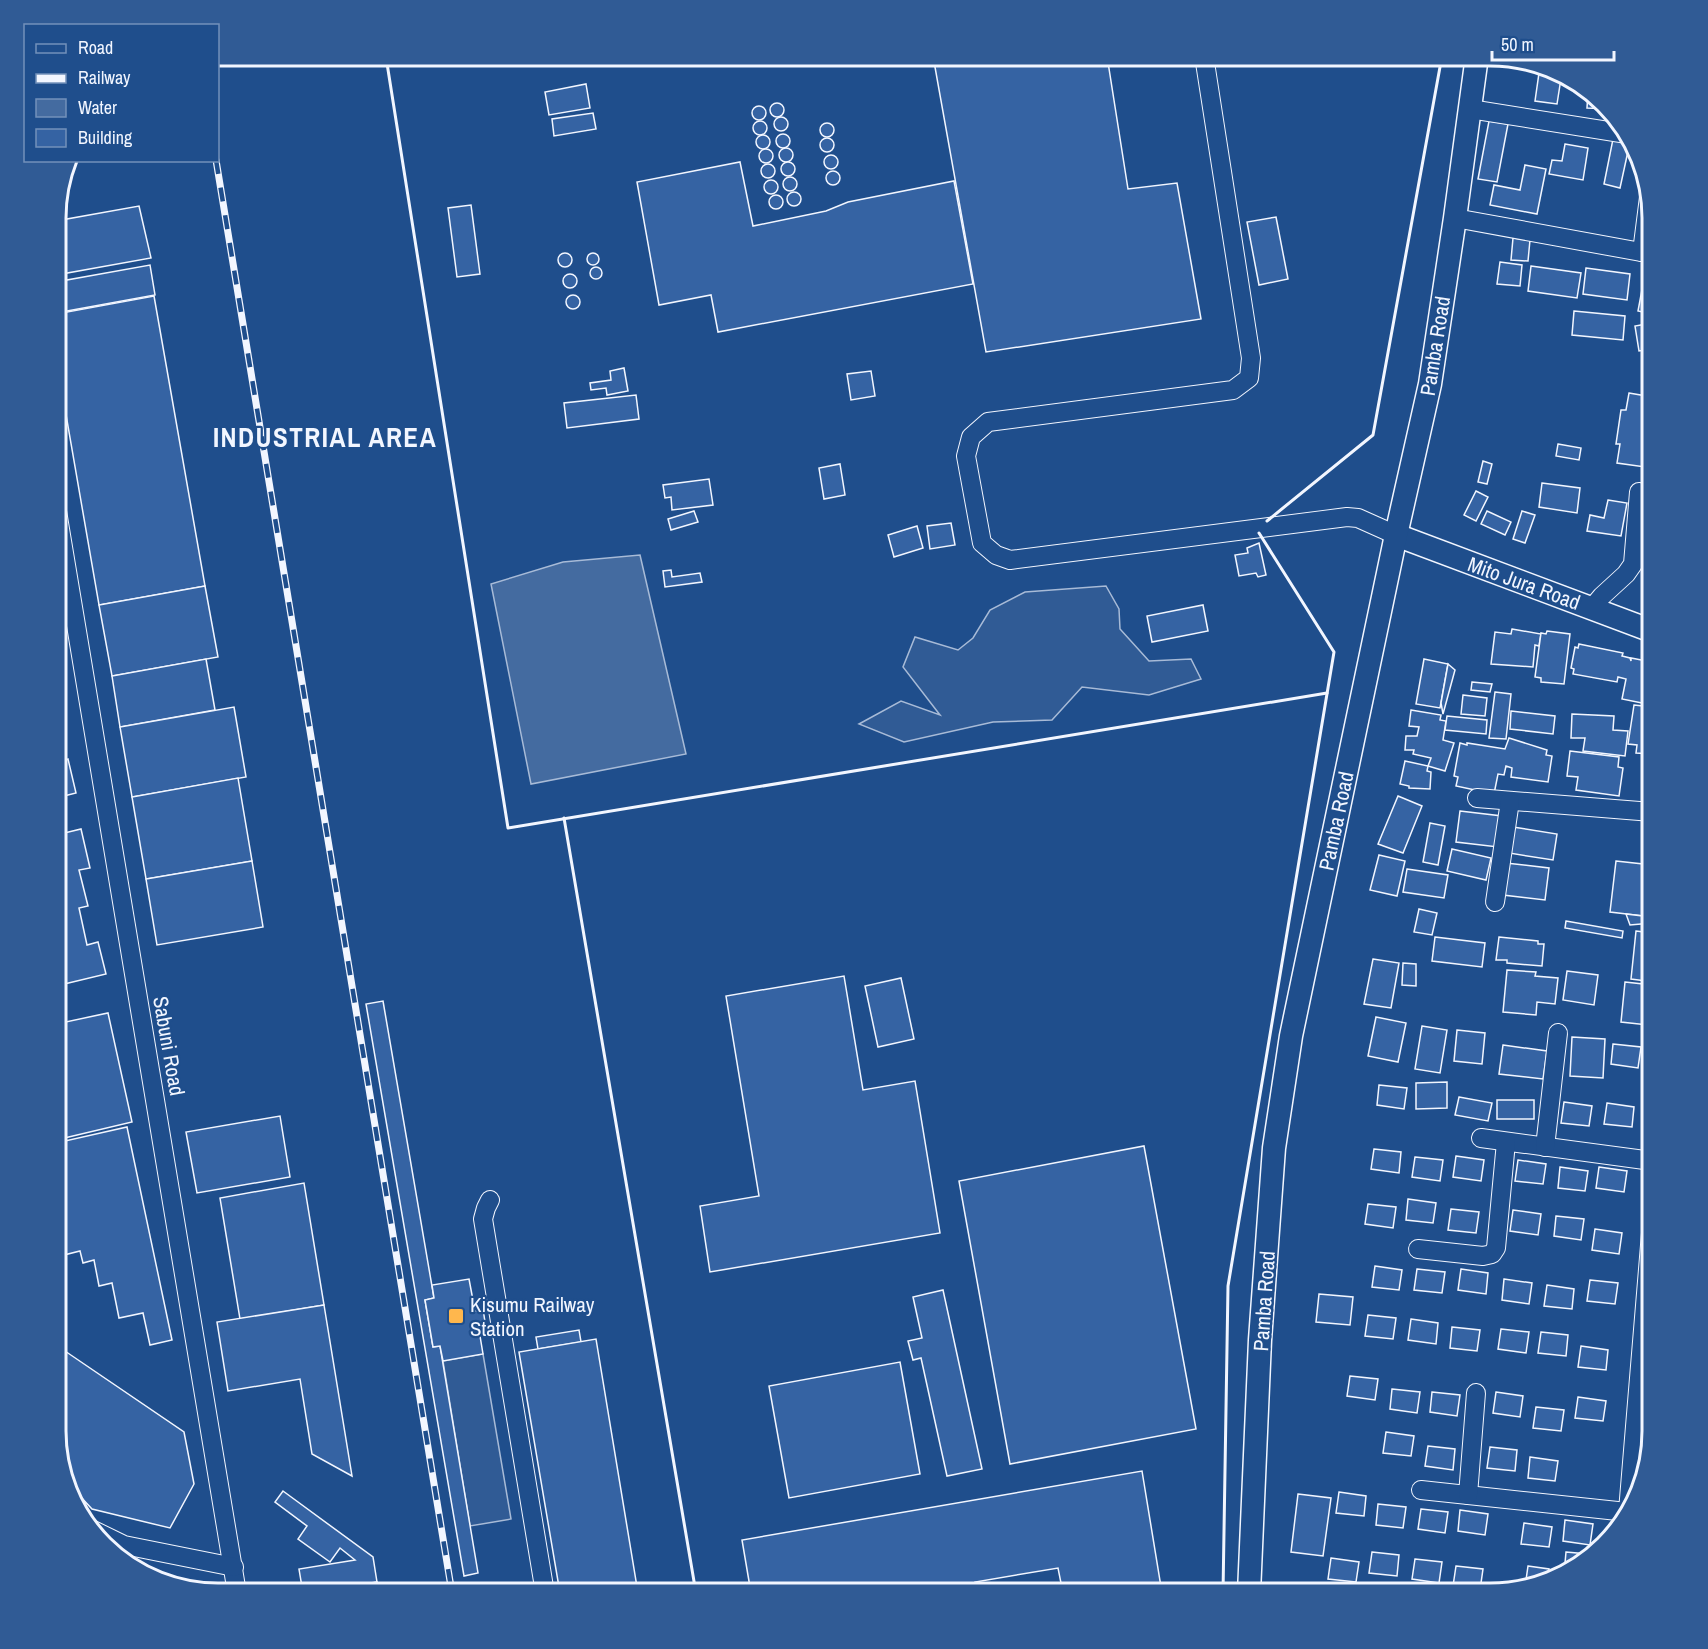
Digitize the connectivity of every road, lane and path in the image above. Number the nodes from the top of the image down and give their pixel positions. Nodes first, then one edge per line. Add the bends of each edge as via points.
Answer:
1 (1206, 66) edge
2 (1476, 66) edge
3 (1470, 109) junction
4 (1615, 132) edge
5 (1455, 218) junction
6 (1642, 252) edge
7 (1640, 492) dead end
8 (1396, 536) junction
9 (66, 565) edge
10 (1592, 608) junction
11 (1642, 627) edge
12 (1477, 798) dead end
13 (1510, 801) junction
14 (1642, 811) edge
15 (1495, 902) dead end
16 (1558, 1033) dead end
17 (1481, 1138) dead end
18 (1506, 1142) junction
19 (1545, 1147) junction
20 (1642, 1160) edge
21 (490, 1200) dead end
22 (1418, 1249) dead end
23 (1642, 1344) edge
24 (1476, 1393) dead end
25 (1421, 1490) dead end
26 (1629, 1492) edge
27 (1468, 1495) junction
28 (1620, 1510) edge
29 (112, 1539) edge
30 (234, 1567) junction
31 (236, 1583) edge
32 (543, 1583) edge
33 (1249, 1583) edge

1 - 8 street via 1251,358 1249,378 1233,390 988,422 971,437 966,456 982,543 1010,560 1347,517 1358,518
2 - 3 main road, Pamba Road
3 - 4 street
3 - 5 main road, Pamba Road
5 - 6 street
5 - 8 main road, Pamba Road via 1430,384
7 - 10 street via 1633,564
8 - 10 main road, Mito Jura Road
8 - 33 main road, Pamba Road via 1291,1036 1274,1148 1260,1340
9 - 30 street, Sabuni Road
10 - 11 main road, Mito Jura Road
12 - 13 street
13 - 14 street
13 - 15 street
16 - 19 street
17 - 18 street
18 - 19 street
18 - 22 street via 1496,1248 1492,1254
19 - 20 street
21 - 32 street via 483,1219
23 - 26 street
24 - 27 street
25 - 27 street
27 - 28 street
29 - 30 street
30 - 31 street, Sabuni Road

